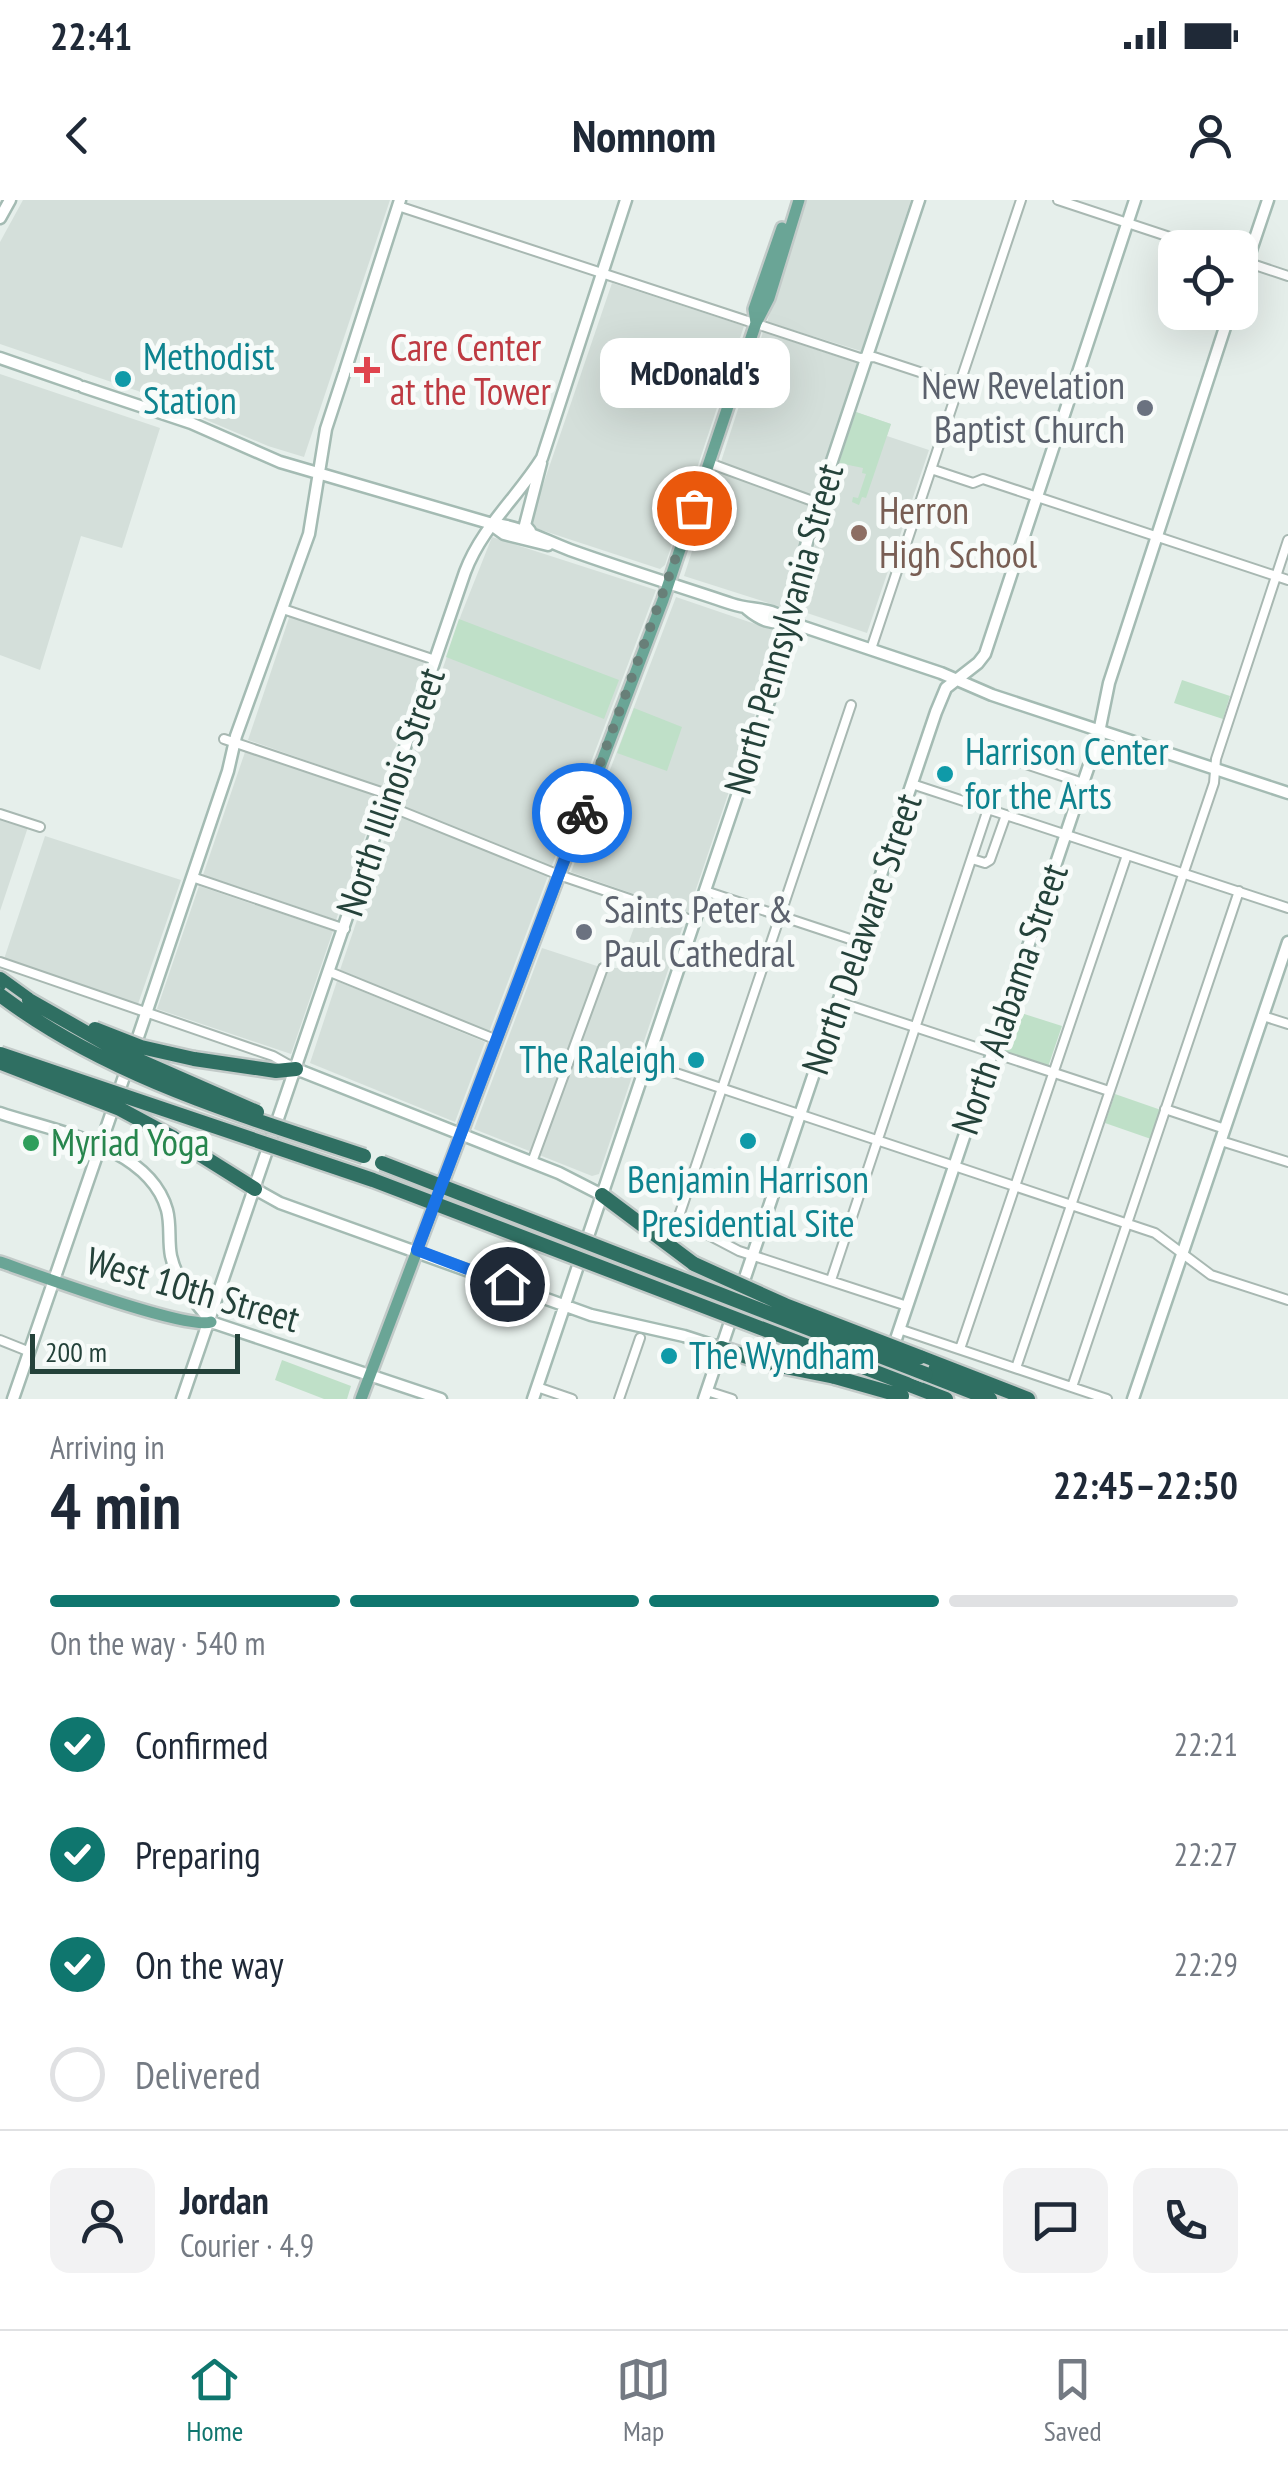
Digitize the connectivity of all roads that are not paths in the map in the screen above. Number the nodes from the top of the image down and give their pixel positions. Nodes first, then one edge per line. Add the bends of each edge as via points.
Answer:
1 (10, 200) edge
2 (626, 200) edge
3 (792, 200) edge
4 (799, 200) edge
5 (919, 200) edge
6 (1021, 200) edge
7 (1058, 200) edge
8 (1136, 200) edge
9 (1268, 200) edge
10 (399, 203) edge
11 (0, 218) edge
12 (1128, 222) junction
13 (1256, 230) edge
14 (1158, 232) edge
15 (1258, 266) edge
16 (602, 273) junction
17 (1288, 276) edge
18 (756, 323) junction
19 (1224, 330) edge
20 (866, 357) junction
21 (0, 358) edge
22 (959, 385) junction
23 (542, 458) junction
24 (709, 463) junction
25 (931, 469) junction
26 (318, 474) junction
27 (1038, 497) junction
28 (818, 503) junction
29 (489, 523) junction
30 (531, 532) junction
31 (1157, 537) junction
32 (1288, 540) edge
33 (566, 548) junction
34 (1276, 576) junction
35 (1288, 580) edge
36 (669, 583) junction
37 (283, 609) junction
38 (789, 622) junction
39 (871, 649) junction
40 (435, 660) junction
41 (956, 679) junction
42 (851, 705) dead end
43 (1100, 730) junction
44 (229, 741) junction
45 (1008, 758) dead end
46 (1216, 768) junction
47 (1084, 783) junction
48 (912, 784) junction
49 (1288, 793) edge
50 (388, 800) junction
51 (988, 808) junction
52 (0, 814) edge
53 (1006, 815) junction
54 (40, 828) dead end
55 (1066, 835) junction
56 (1127, 855) junction
57 (972, 859) junction
58 (1183, 873) junction
59 (559, 875) junction
60 (192, 877) junction
61 (704, 891) junction
62 (1239, 892) junction
63 (1288, 908) edge
64 (780, 916) junction
65 (694, 921) junction
66 (344, 929) junction
67 (859, 942) junction
68 (1288, 942) edge
69 (0, 962) edge
70 (603, 968) dead end
71 (330, 972) junction
72 (0, 979) edge
73 (0, 995) edge
74 (30, 1000) junction
75 (839, 1002) junction
76 (0, 1007) edge
77 (146, 1012) junction
78 (1263, 1016) junction
79 (1288, 1024) edge
80 (916, 1027) junction
81 (496, 1040) junction
82 (992, 1052) junction
83 (0, 1054) edge
84 (0, 1062) edge
85 (646, 1063) junction
86 (296, 1069) junction
87 (1053, 1072) junction
88 (722, 1088) junction
89 (1108, 1091) junction
90 (1165, 1109) junction
91 (0, 1114) edge
92 (801, 1114) junction
93 (462, 1134) junction
94 (1223, 1135) junction
95 (878, 1140) junction
96 (101, 1147) junction
97 (364, 1156) junction
98 (532, 1162) junction
99 (1288, 1162) edge
100 (954, 1166) junction
101 (344, 1170) junction
102 (1015, 1186) junction
103 (255, 1189) junction
104 (602, 1195) junction
105 (1070, 1205) junction
106 (1127, 1224) junction
107 (417, 1250) junction
108 (754, 1254) junction
109 (1183, 1254) junction
110 (0, 1262) edge
111 (56, 1280) junction
112 (831, 1280) junction
113 (1288, 1300) edge
114 (564, 1305) junction
115 (907, 1306) junction
116 (211, 1322) junction
117 (899, 1328) junction
118 (640, 1338) dead end
119 (0, 1340) edge
120 (721, 1348) junction
121 (960, 1349) junction
122 (30, 1352) junction
123 (1016, 1368) junction
124 (370, 1375) junction
125 (537, 1387) junction
126 (1072, 1387) junction
127 (906, 1393) edge
128 (706, 1395) edge
129 (186, 1398) edge
130 (13, 1399) edge
131 (361, 1399) edge
132 (441, 1399) edge
133 (533, 1399) edge
134 (572, 1399) edge
135 (620, 1399) edge
136 (732, 1399) edge
137 (875, 1399) edge
138 (946, 1399) edge
139 (990, 1399) edge
140 (1028, 1399) edge
141 (1108, 1399) edge
142 (1133, 1399) edge

1 - 11 main road
2 - 16 main road, North Illinois Street
3 - 18 main road via 754,309
4 - 18 main road
5 - 20 main road, North Pennsylvania Street
6 - 22 street
7 - 12 street
8 - 12 main road, North Delaware Street
9 - 13 main road
10 - 16 street
10 - 26 main road via 326,429
12 - 14 street
12 - 27 main road, North Delaware Street
15 - 17 street
16 - 18 street
16 - 23 main road, North Illinois Street
18 - 20 street
18 - 24 main road
19 - 31 main road, North Alabama Street
20 - 22 street
20 - 28 main road, North Pennsylvania Street
21 - 26 main road
22 - 25 street
23 - 29 main road, North Illinois Street
23 - 30 main road via 525,524
24 - 28 street
24 - 36 main road
25 - 27 street
25 - 39 street
26 - 29 main road
26 - 37 main road via 311,525
27 - 31 street
27 - 41 main road, North Delaware Street via 985,654
28 - 38 main road, North Pennsylvania Street
29 - 30 main road
29 - 33 main road via 531,543
29 - 40 main road, North Illinois Street via 471,555
30 - 33 main road
31 - 34 street
31 - 43 main road, North Alabama Street
32 - 34 street
33 - 36 main road
34 - 35 street
34 - 46 street
36 - 38 main road via 747,609 760,607
36 - 59 main road
37 - 40 street
37 - 44 main road
38 - 39 main road
38 - 61 main road, North Pennsylvania Street via 789,642
39 - 41 main road
40 - 50 main road, North Illinois Street
41 - 43 main road
41 - 48 main road, North Delaware Street via 943,693
42 - 64 street
43 - 46 main road
43 - 47 main road, North Alabama Street
44 - 50 street
44 - 60 main road via 228,771
45 - 47 street
46 - 49 main road
46 - 58 street
47 - 55 main road, North Alabama Street
48 - 51 street
48 - 67 main road, North Delaware Street
50 - 59 street
50 - 66 main road, North Illinois Street
51 - 53 street
51 - 57 street
52 - 54 street
53 - 55 street
53 - 57 street via 990,860
55 - 56 street
55 - 82 main road, North Alabama Street
56 - 58 street
56 - 87 street
57 - 80 street
58 - 62 street
58 - 89 street
59 - 65 street
59 - 81 main road
60 - 66 street
60 - 77 main road
61 - 64 street
61 - 65 main road, North Pennsylvania Street
62 - 63 street
62 - 90 street
64 - 67 street
64 - 88 street
65 - 85 main road, North Pennsylvania Street
66 - 71 main road, North Illinois Street
67 - 75 main road, North Delaware Street
68 - 78 main road
69 - 77 street
70 - 98 street
71 - 81 street
71 - 86 main road, North Illinois Street
72 - 74 highway
73 - 97 highway, bridge via 136,1074
74 - 86 highway, bridge via 129,1044 194,1060
74 - 97 highway, bridge via 132,1058
75 - 80 street
75 - 92 main road, North Delaware Street
76 - 101 highway, bridge via 114,1074
77 - 86 street
77 - 96 main road
78 - 79 street
78 - 94 main road
80 - 82 street
80 - 95 street
81 - 93 main road
82 - 87 street
82 - 100 main road, North Alabama Street
83 - 101 highway, bridge
84 - 103 highway, bridge via 120,1110
85 - 88 street
85 - 104 main road, North Pennsylvania Street
86 - 93 main road
86 - 103 main road, North Illinois Street
87 - 89 street
87 - 102 street
88 - 92 street
88 - 108 street via 678,1219
89 - 105 street
90 - 94 street
90 - 106 street
91 - 96 main road
92 - 95 street
92 - 108 main road, North Delaware Street
93 - 98 main road
93 - 107 main road
94 - 99 street
94 - 109 main road
95 - 100 street
95 - 112 street
96 - 111 main road
96 - 116 main road via 132,1161 155,1185 178,1277
97 - 139 highway, bridge
98 - 104 main road
100 - 102 street
100 - 115 main road, North Alabama Street
101 - 127 highway, bridge
102 - 105 street
102 - 121 street
103 - 107 main road via 280,1204
103 - 116 main road, North Illinois Street
104 - 114 main road, North Pennsylvania Street
104 - 140 highway, bridge via 694,1264
105 - 106 street
105 - 123 street
106 - 109 street via 1159,1235
106 - 126 street
107 - 114 main road
107 - 124 main road
108 - 112 street
108 - 120 main road, North Delaware Street
109 - 113 street via 1211,1275
109 - 142 main road
110 - 111 main road, West 10th Street
111 - 116 main road, West 10th Street via 168,1317
111 - 122 main road
112 - 115 street
114 - 120 main road
114 - 125 main road, North Pennsylvania Street
115 - 117 main road, North Alabama Street
116 - 124 main road, West 10th Street
116 - 129 main road, North Illinois Street
117 - 121 street
117 - 137 main road, North Alabama Street
118 - 135 street
119 - 122 street
120 - 127 highway, bridge
120 - 128 main road, North Delaware Street
121 - 123 street
122 - 130 main road
123 - 126 street
124 - 131 main road
124 - 132 main road, West 10th Street
125 - 133 main road, North Pennsylvania Street
125 - 134 street
126 - 141 street
127 - 138 highway
128 - 136 street

